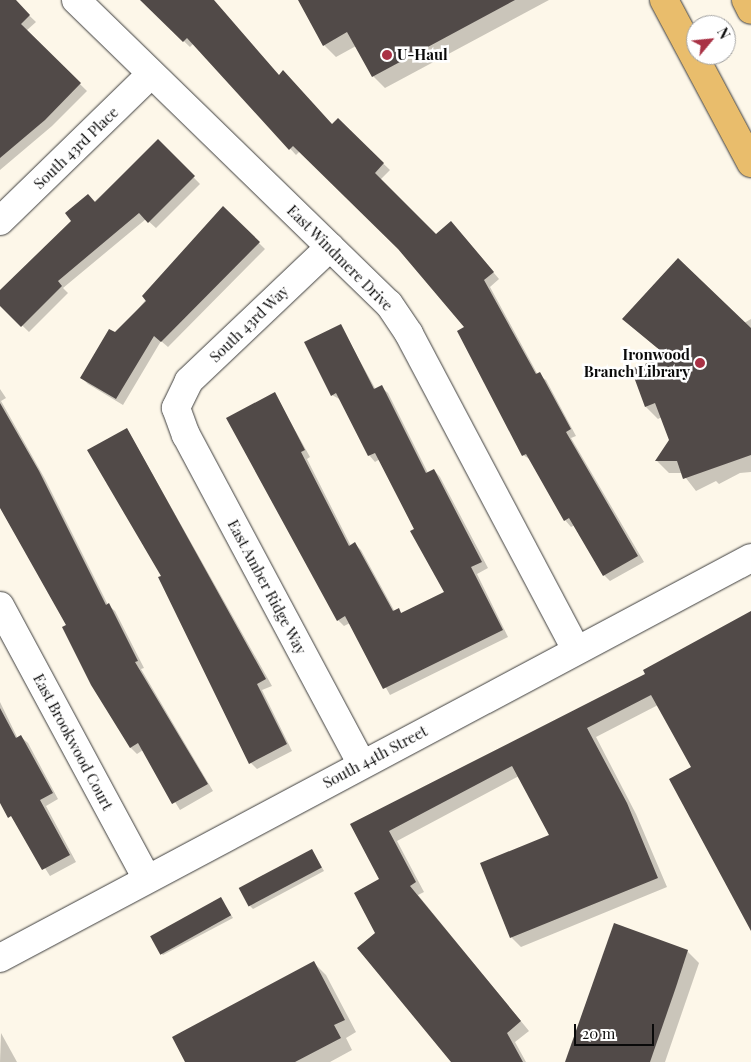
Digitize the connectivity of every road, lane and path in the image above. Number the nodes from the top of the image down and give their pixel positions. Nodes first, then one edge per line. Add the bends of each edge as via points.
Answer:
1 (76, 0) edge
2 (664, 0) edge
3 (746, 0) edge
4 (751, 10) edge
5 (152, 74) junction
6 (751, 162) edge
7 (0, 221) edge
8 (330, 247) junction
9 (176, 408) joint
10 (751, 558) edge
11 (0, 606) edge
12 (576, 650) junction
13 (362, 764) junction
14 (147, 879) junction
15 (0, 958) edge

1 - 5 street, East Windmere Drive
2 - 6 main road
3 - 4 main road
5 - 7 street, South 43rd Place
5 - 8 street, East Windmere Drive
8 - 9 street, South 43rd Way via 189,381
8 - 12 street, East Windmere Drive via 389,304 410,334
9 - 13 street, East Amber Ridge Way via 186,435
10 - 12 street, South 44th Street
11 - 14 street, East Brookwood Court
12 - 13 street, South 44th Street
13 - 14 street, South 44th Street
14 - 15 street, South 44th Street

